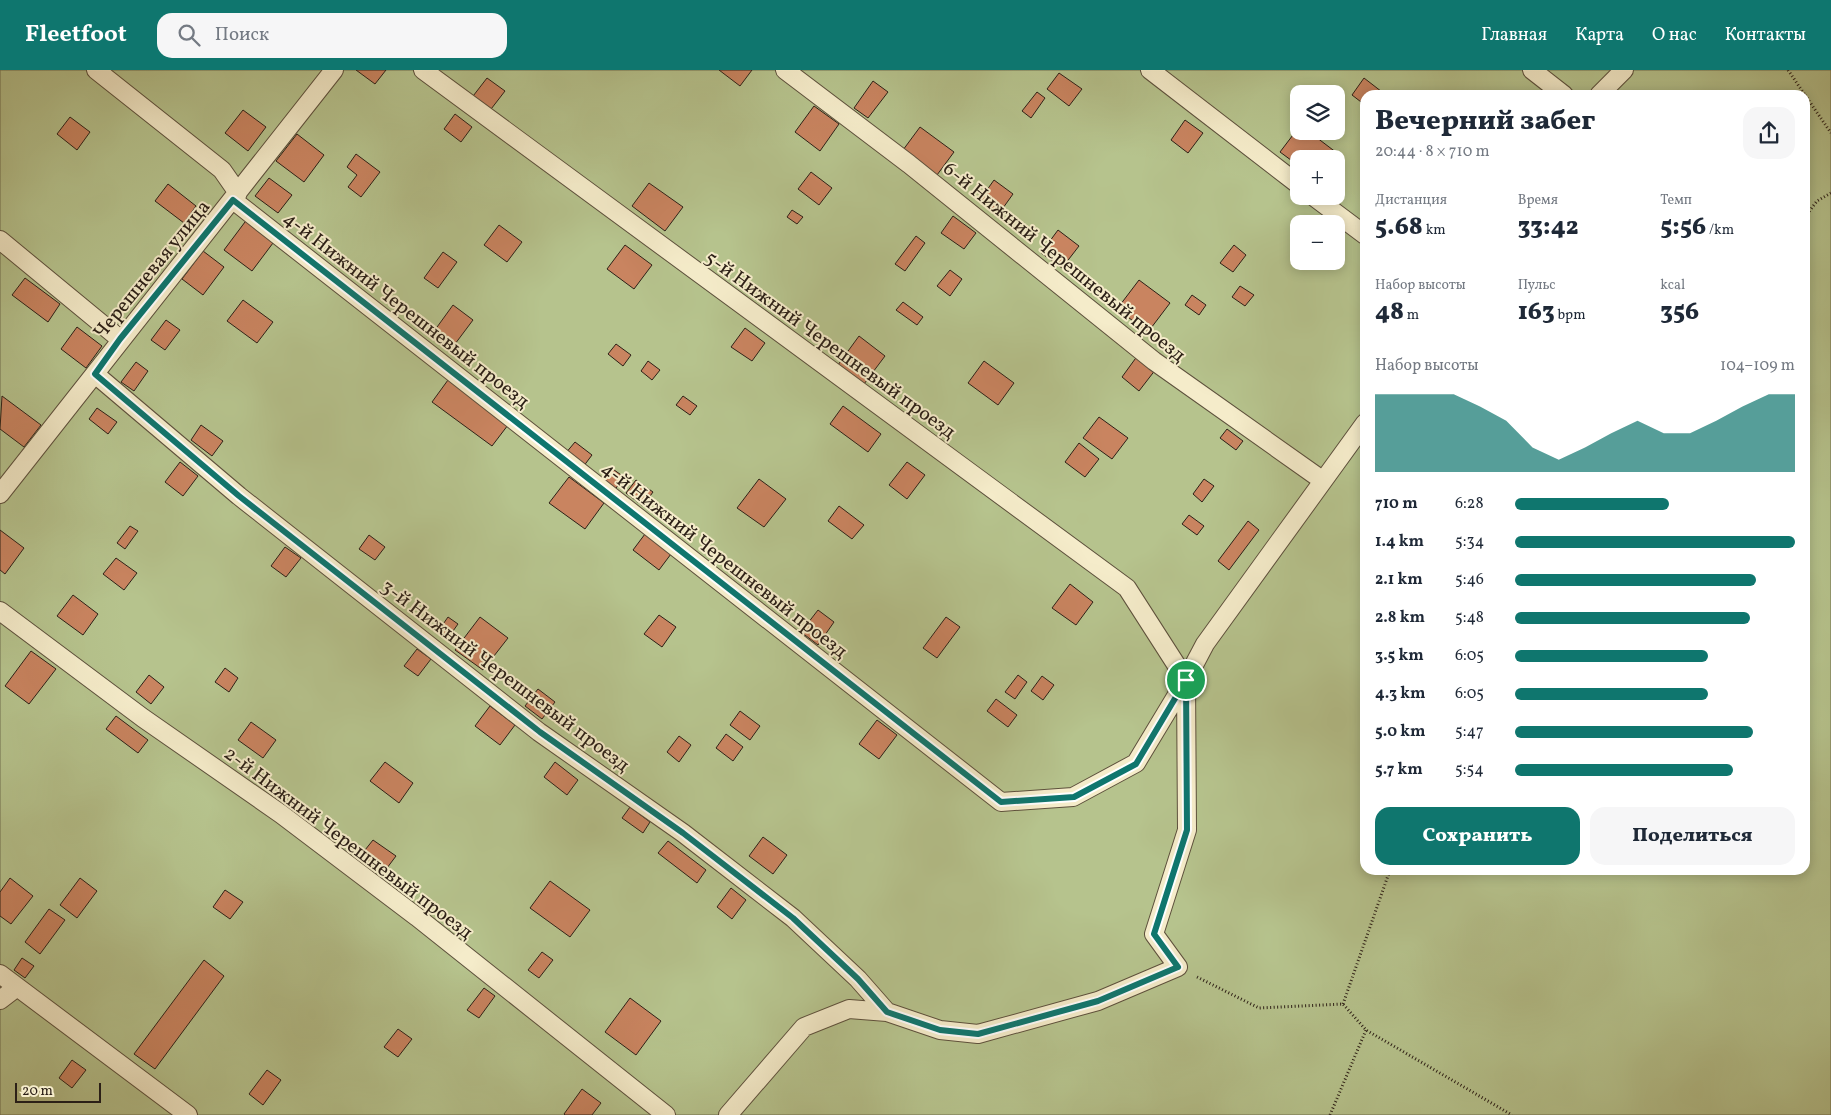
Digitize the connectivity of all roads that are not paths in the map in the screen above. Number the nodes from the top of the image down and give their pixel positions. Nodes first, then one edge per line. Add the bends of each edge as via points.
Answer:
1 (96, 70) edge
2 (334, 70) edge
3 (423, 70) edge
4 (785, 70) edge
5 (1150, 70) edge
6 (1532, 70) edge
7 (1624, 70) edge
8 (1558, 90) edge
9 (1605, 90) edge
10 (1290, 178) edge
11 (236, 196) junction
12 (1325, 205) edge
13 (1360, 232) edge
14 (0, 240) edge
15 (120, 339) junction
16 (95, 374) junction
17 (1360, 430) edge
18 (1322, 480) junction
19 (0, 494) edge
20 (0, 611) edge
21 (1186, 680) junction
22 (0, 974) edge
23 (17, 986) junction
24 (0, 1000) edge
25 (887, 1012) junction
26 (188, 1115) edge
27 (666, 1115) edge
28 (728, 1115) edge

1 - 11 lane, 4-й Нижний Черешневый проезд via 222,170
2 - 11 lane, Черешневая улица
3 - 21 lane, 5-й Нижний Черешневый проезд via 1127,588
4 - 18 lane, 6-й Нижний Черешневый проезд via 909,164 1154,361
5 - 10 lane
6 - 8 lane
7 - 9 lane
11 - 15 lane, Черешневая улица
11 - 21 lane, 4-й Нижний Черешневый проезд via 1001,802 1074,797 1136,764
12 - 13 lane
14 - 15 lane
15 - 16 lane, Черешневая улица
16 - 19 lane, Черешневая улица
16 - 25 lane, 3-й Нижний Черешневый проезд via 239,496 540,732 683,833 793,918 858,979
17 - 18 lane, 4-й Нижний Черешневый проезд
18 - 21 lane, 4-й Нижний Черешневый проезд via 1205,644
20 - 27 lane, 2-й Нижний Черешневый проезд via 393,898
21 - 25 lane via 1187,830 1154,934 1178,967 1098,1001 978,1034 940,1030
22 - 23 lane
23 - 24 lane
23 - 26 lane
25 - 28 lane via 850,1009 804,1027

